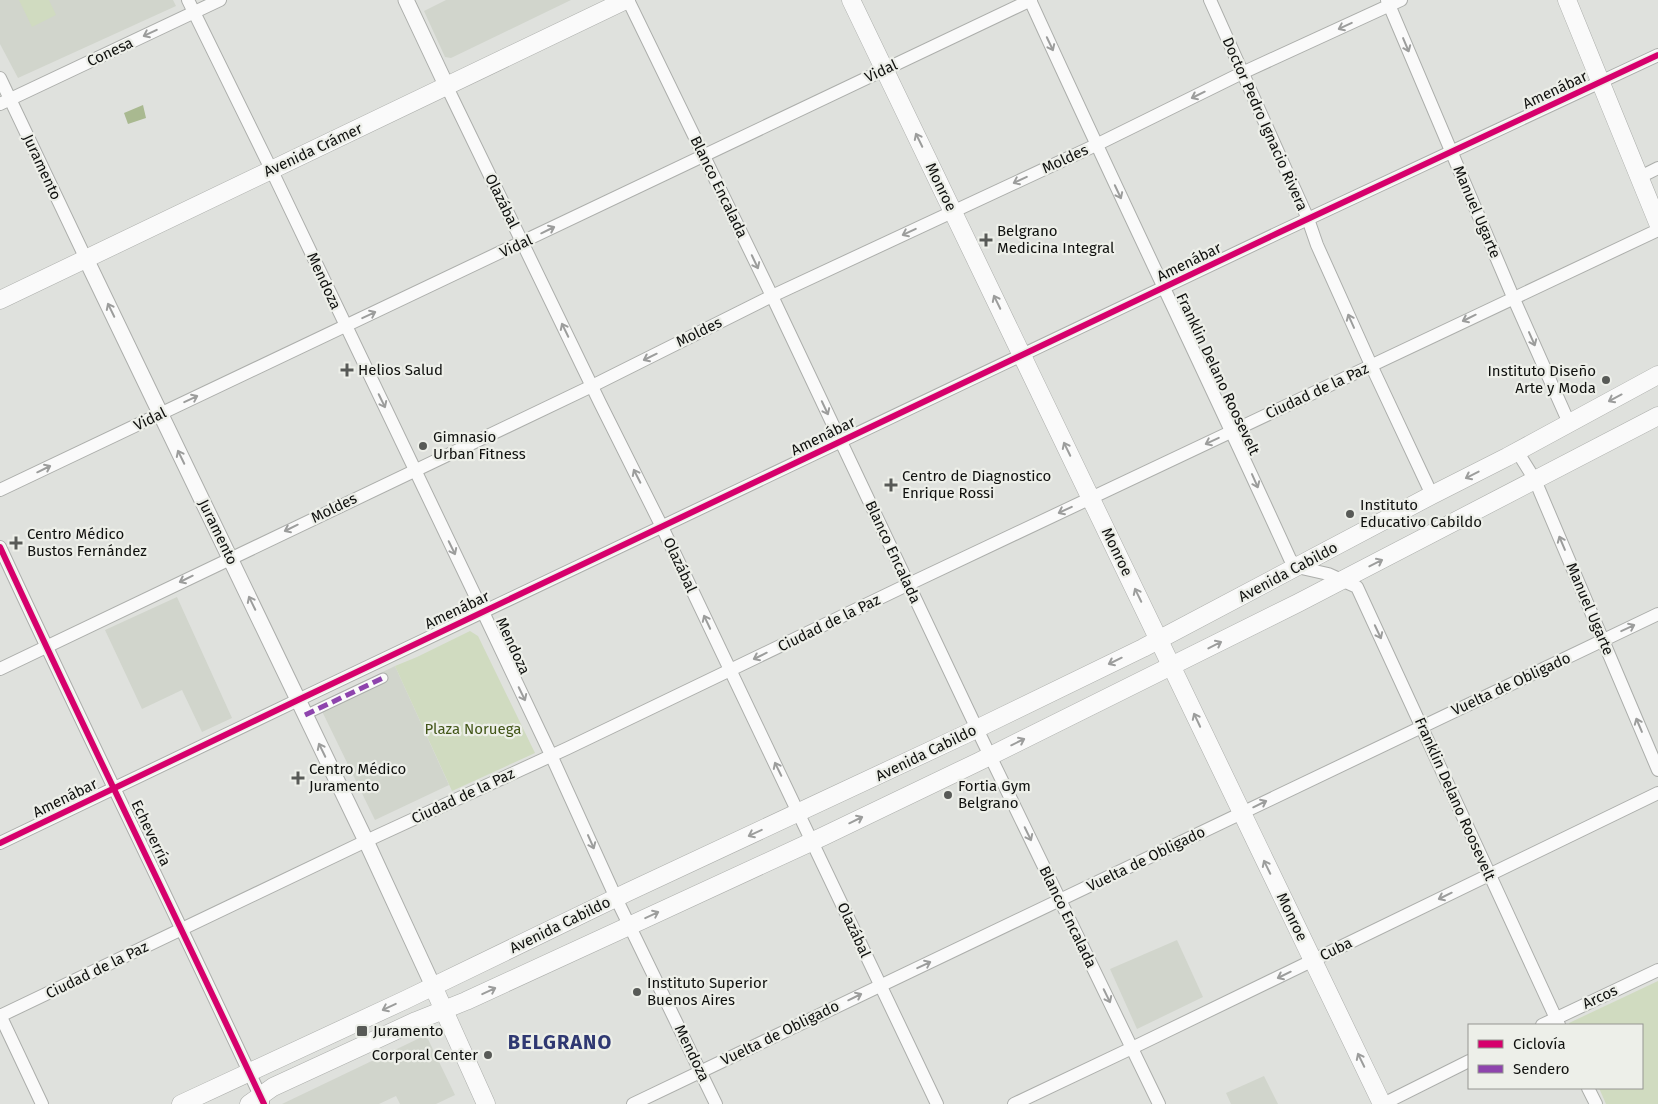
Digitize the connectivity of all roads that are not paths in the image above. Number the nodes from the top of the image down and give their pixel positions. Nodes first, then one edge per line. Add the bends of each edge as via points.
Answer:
1 (188, 0) edge
2 (220, 0) edge
3 (406, 0) edge
4 (627, 0) edge
5 (851, 0) edge
6 (1030, 0) edge
7 (1210, 0) edge
8 (1567, 0) edge
9 (1393, 2) edge
10 (194, 12) junction
11 (1658, 55) edge
12 (884, 69) junction
13 (1242, 73) junction
14 (0, 78) edge
15 (1601, 82) junction
16 (447, 87) junction
17 (5, 102) edge
18 (1096, 144) junction
19 (1452, 152) junction
20 (704, 154) junction
21 (1658, 168) edge
22 (271, 170) junction
23 (1640, 176) junction
24 (953, 211) junction
25 (1308, 220) junction
26 (1658, 223) edge
27 (1658, 230) edge
28 (522, 243) junction
29 (86, 259) junction
30 (1164, 288) junction
31 (772, 296) junction
32 (1513, 297) junction
33 (0, 300) edge
34 (346, 326) junction
35 (1022, 355) junction
36 (1371, 365) junction
37 (1658, 375) edge
38 (592, 386) junction
39 (161, 413) junction
40 (1658, 416) edge
41 (1569, 423) junction
42 (1232, 432) junction
43 (841, 442) junction
44 (1517, 451) junction
45 (414, 469) junction
46 (1535, 480) junction
47 (0, 490) edge
48 (1432, 495) junction
49 (1090, 498) junction
50 (662, 527) junction
51 (0, 547) edge
52 (230, 558) junction
53 (1297, 567) junction
54 (1342, 580) junction
55 (909, 584) junction
56 (483, 612) junction
57 (1658, 614) edge
58 (1159, 639) junction
59 (1603, 640) junction
60 (46, 647) junction
61 (1172, 666) junction
62 (0, 669) edge
63 (730, 671) junction
64 (383, 678) dead end
65 (298, 700) junction
66 (305, 715) junction
67 (1422, 726) junction
68 (977, 729) junction
69 (551, 755) junction
70 (990, 756) junction
71 (1658, 770) edge
72 (115, 788) junction
73 (1658, 793) edge
74 (799, 813) junction
75 (1241, 813) junction
76 (366, 841) junction
77 (812, 841) junction
78 (0, 843) edge
79 (1489, 874) junction
80 (616, 898) junction
81 (1060, 901) junction
82 (630, 926) junction
83 (182, 929) junction
84 (1313, 960) junction
85 (1658, 970) edge
86 (880, 986) junction
87 (435, 990) junction
88 (444, 1010) junction
89 (0, 1016) edge
90 (1557, 1022) edge
91 (1132, 1048) junction
92 (1468, 1062) edge
93 (701, 1071) junction
94 (249, 1072) junction
95 (1588, 1089) edge
96 (258, 1102) edge
97 (42, 1104) edge
98 (181, 1104) edge
99 (486, 1104) edge
100 (634, 1104) edge
101 (716, 1104) edge
102 (937, 1104) edge
103 (1014, 1104) edge
104 (1159, 1104) edge
105 (1383, 1104) edge
106 (1596, 1104) edge

1 - 10 street, Mendoza
2 - 10 street, Conesa
3 - 16 street, Olazábal
4 - 16 main road, Avenida Crámer
4 - 20 street, Blanco Encalada
5 - 12 main road, Monroe
6 - 12 street, Vidal
6 -> 18 street, Franklin Delano Roosevelt
7 - 13 street, Doctor Pedro Ignacio Rivera
8 - 15 main road
9 -> 13 street, Moldes
9 -> 19 street, Manuel Ugarte
10 -> 17 street, Conesa
10 - 22 street, Mendoza
11 - 15 street, Amenábar
12 - 20 street, Vidal
24 -> 12 main road, Monroe
13 -> 18 street, Moldes
13 - 25 street, Doctor Pedro Ignacio Rivera
14 - 17 street, Juramento
15 - 19 street, Amenábar
15 - 23 main road
16 - 22 main road, Avenida Crámer
16 - 28 street, Olazábal
17 - 29 street, Juramento
18 -> 24 street, Moldes
18 -> 30 street, Franklin Delano Roosevelt
19 - 25 street, Amenábar
19 - 32 street, Manuel Ugarte
28 -> 20 street, Vidal
20 -> 31 street, Blanco Encalada
21 - 23 street
22 - 29 main road, Avenida Crámer
22 - 34 street, Mendoza
23 - 26 main road
24 -> 31 street, Moldes
35 -> 24 main road, Monroe
25 - 30 street, Amenábar
36 -> 25 street, Doctor Pedro Ignacio Rivera
27 - 32 street, Ciudad de la Paz
34 -> 28 street, Vidal
38 -> 28 street, Olazábal
29 - 33 main road, Avenida Crámer
39 -> 29 street, Juramento
30 - 35 street, Amenábar
30 - 42 street, Franklin Delano Roosevelt
31 -> 38 street, Moldes
31 -> 43 street, Blanco Encalada
32 -> 36 street, Ciudad de la Paz
32 -> 41 street, Manuel Ugarte
39 -> 34 street, Vidal
34 -> 45 street, Mendoza
35 - 43 street, Amenábar
49 -> 35 main road, Monroe
36 - 42 street, Ciudad de la Paz
36 - 48 street, Doctor Pedro Ignacio Rivera
37 -> 41 main road, Avenida Cabildo
38 - 45 street, Moldes
50 -> 38 street, Olazábal
47 -> 39 street, Vidal
52 -> 39 street, Juramento
40 - 46 main road, Avenida Cabildo
41 - 44 main road, Avenida Cabildo
42 -> 49 street, Ciudad de la Paz
42 -> 53 street, Franklin Delano Roosevelt via 1290,559
43 - 50 street, Amenábar
43 - 55 street, Blanco Encalada
44 - 46 street, Manuel Ugarte
44 -> 48 main road, Avenida Cabildo
45 -> 52 street, Moldes
45 -> 56 street, Mendoza
54 -> 46 main road, Avenida Cabildo
59 -> 46 street, Manuel Ugarte
48 - 53 main road, Avenida Cabildo
49 -> 55 street, Ciudad de la Paz
58 -> 49 main road, Monroe
50 - 56 street, Amenábar
63 -> 50 street, Olazábal
51 - 60 street, Echeverría
52 -> 60 street, Moldes
65 -> 52 street, Juramento
53 - 54 street, Franklin Delano Roosevelt
53 - 58 main road, Avenida Cabildo
61 -> 54 main road, Avenida Cabildo
54 -> 67 street, Franklin Delano Roosevelt via 1357,587
55 -> 63 street, Ciudad de la Paz
55 - 68 street, Blanco Encalada
56 - 65 street, Amenábar
56 -> 69 street, Mendoza
59 -> 57 street, Vuelta de Obligado
58 - 61 main road, Monroe
58 -> 68 main road, Avenida Cabildo
59 - 67 street, Vuelta de Obligado
71 -> 59 street, Manuel Ugarte
60 - 62 street, Moldes
60 - 72 street, Echeverría
70 -> 61 main road, Avenida Cabildo
75 -> 61 main road, Monroe
63 - 69 street, Ciudad de la Paz
74 -> 63 street, Olazábal
64 - 66 street
65 - 66 street, Juramento
65 - 72 street, Amenábar
76 -> 66 street, Juramento
75 -> 67 street, Vuelta de Obligado
67 - 79 street, Franklin Delano Roosevelt
68 - 70 street, Blanco Encalada
68 - 74 main road, Avenida Cabildo
69 - 76 street, Ciudad de la Paz
69 -> 80 street, Mendoza
77 -> 70 main road, Avenida Cabildo
70 -> 81 street, Blanco Encalada
72 - 78 street, Amenábar
72 - 83 street, Echeverría
73 - 79 street, Cuba
74 - 77 street, Olazábal
74 -> 80 main road, Avenida Cabildo
75 - 81 street, Vuelta de Obligado
84 -> 75 main road, Monroe
76 - 83 street, Ciudad de la Paz
76 - 87 street, Juramento
82 -> 77 main road, Avenida Cabildo
77 - 86 street, Olazábal
79 -> 84 street, Cuba
79 - 90 street, Franklin Delano Roosevelt
80 - 82 street, Mendoza
80 - 87 main road, Avenida Cabildo
86 -> 81 street, Vuelta de Obligado
81 -> 91 street, Blanco Encalada
88 -> 82 main road, Avenida Cabildo
82 - 93 street, Mendoza
83 - 89 street, Ciudad de la Paz
83 - 94 street, Echeverría
84 -> 91 street, Cuba
105 -> 84 main road, Monroe
85 - 90 street, Arcos
93 -> 86 street, Vuelta de Obligado
86 - 102 street, Olazábal
87 - 88 main road
87 -> 94 main road, Avenida Cabildo
88 - 96 main road, Avenida Cabildo via 282,1083
88 - 99 main road
89 - 97 street
91 - 103 street, Cuba
91 - 104 street, Blanco Encalada
92 - 105 street
93 - 100 street, Vuelta de Obligado
93 - 101 street, Mendoza
94 - 96 street, Echeverría
94 - 98 main road, Avenida Cabildo
95 - 106 street

